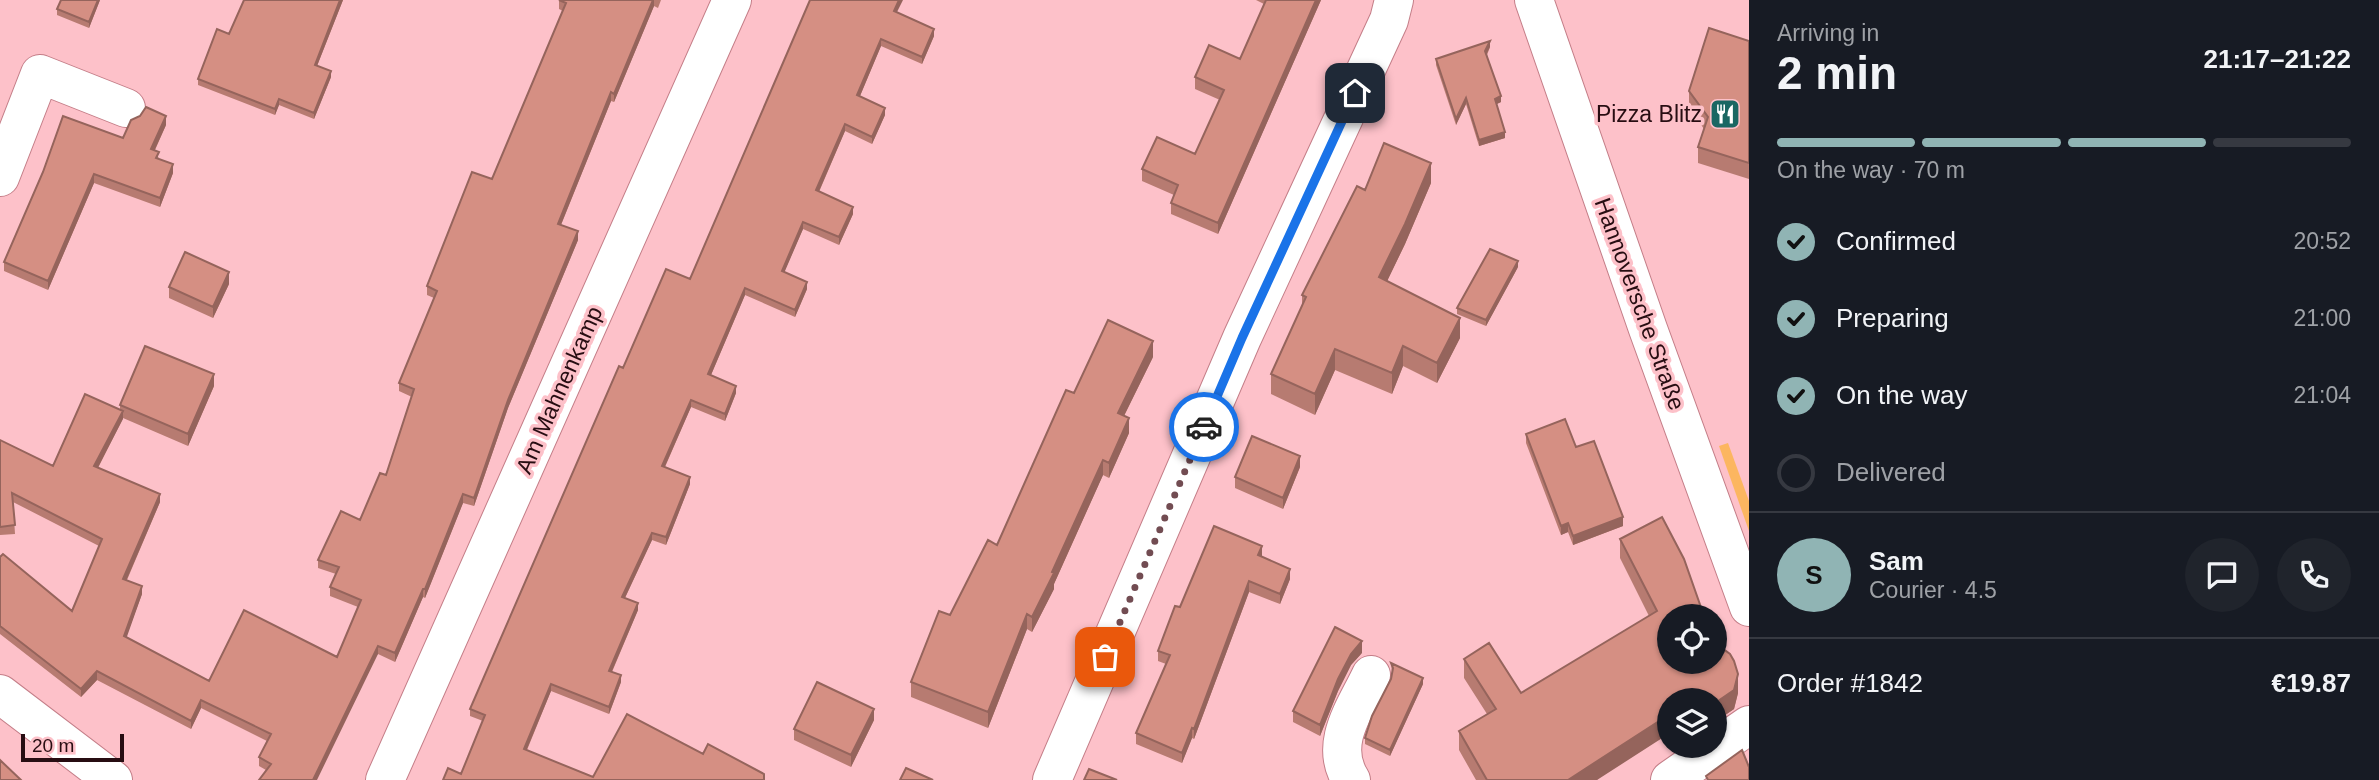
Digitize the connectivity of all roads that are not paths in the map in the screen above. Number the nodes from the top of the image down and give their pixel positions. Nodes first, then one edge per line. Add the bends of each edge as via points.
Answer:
1 (732, 0) edge
2 (1394, 0) edge
3 (1539, 5) edge
4 (126, 108) dead end
5 (0, 177) edge
6 (1749, 607) edge
7 (1371, 675) dead end
8 (0, 694) edge
9 (1749, 725) edge
10 (113, 780) edge
11 (385, 780) edge
12 (1052, 780) edge
13 (1351, 780) edge
14 (1670, 780) edge

1 - 11 street, Am Mahnenkamp
2 - 12 street
3 - 6 street, Hannoversche Straße via 1648,329
4 - 5 street via 40,74
7 - 13 street via 1341,740 1343,768
8 - 10 street
9 - 14 street

